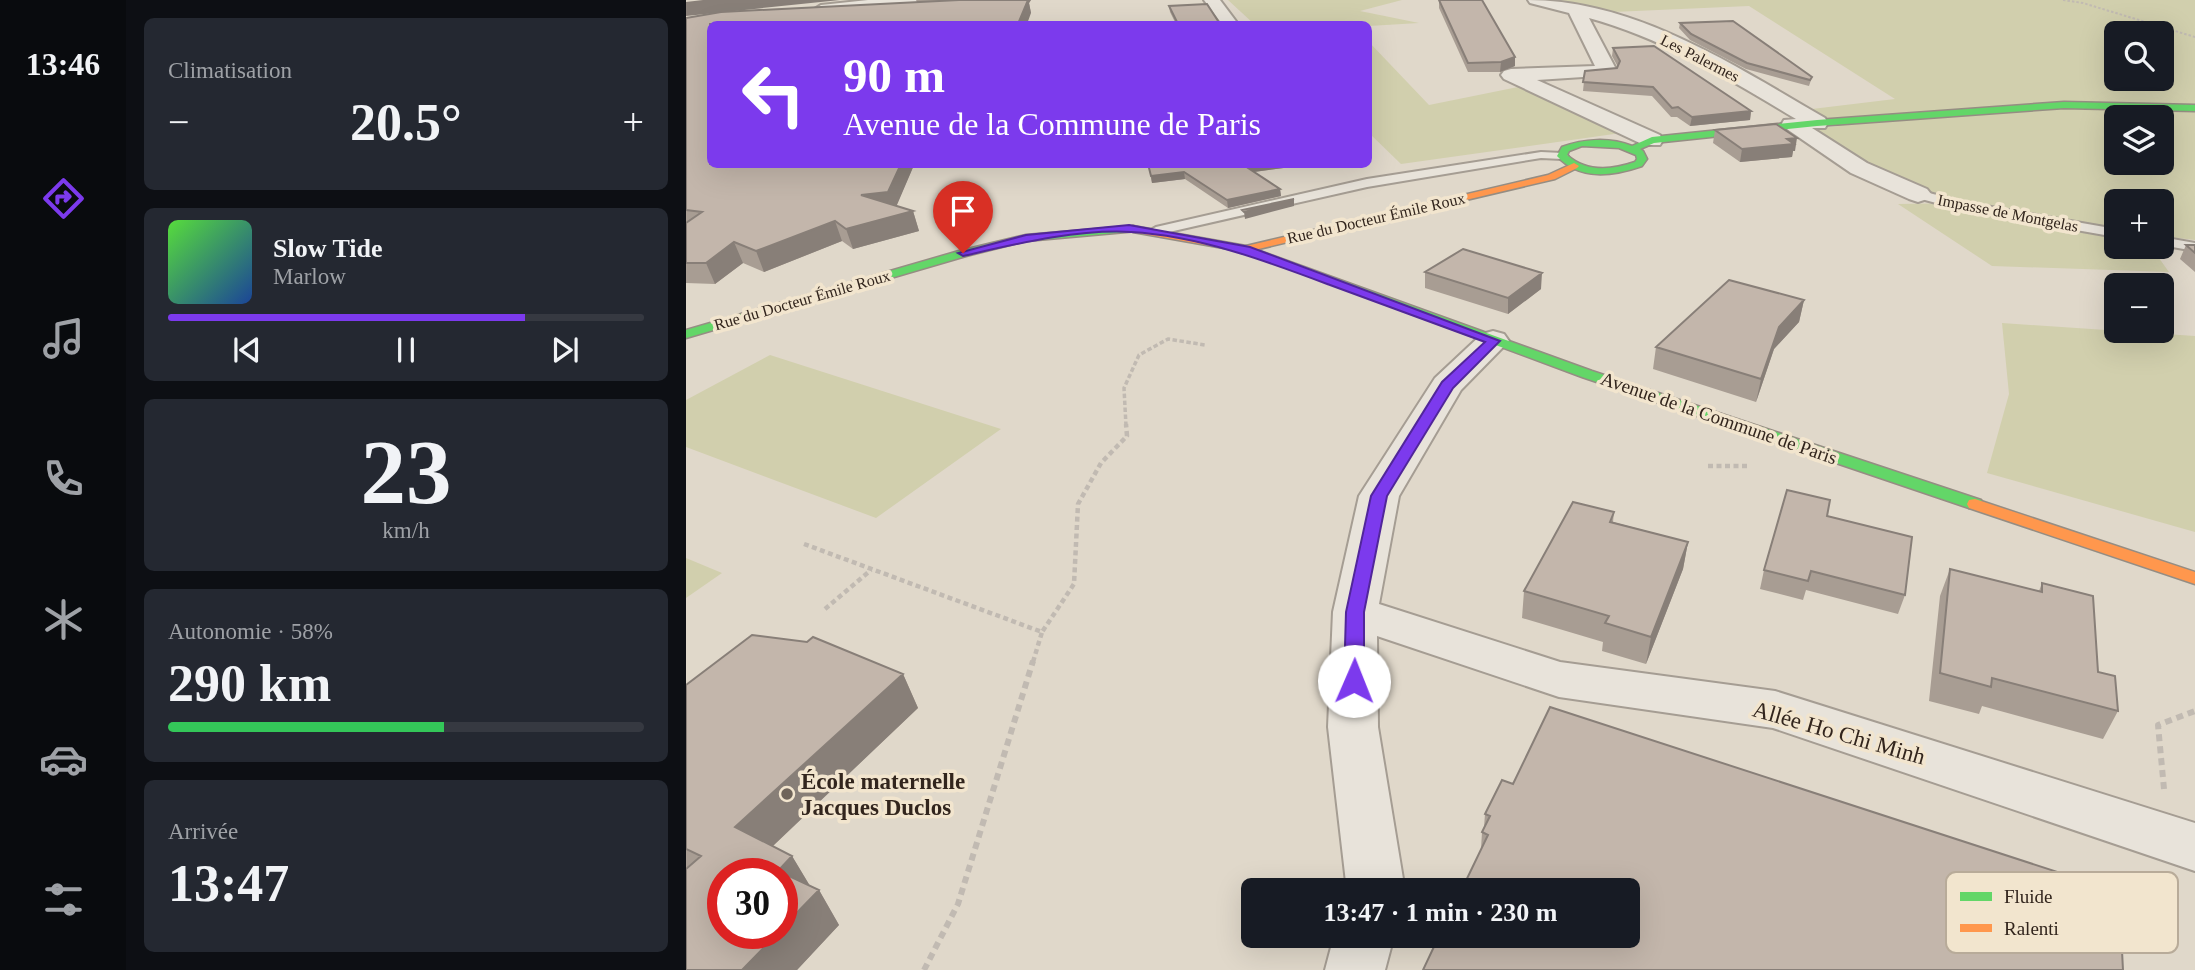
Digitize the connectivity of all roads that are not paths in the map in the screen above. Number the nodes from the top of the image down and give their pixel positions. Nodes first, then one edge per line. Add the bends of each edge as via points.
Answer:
1 (1212, 0) edge
2 (1536, 0) edge
3 (917, 5) edge
4 (1576, 10) junction
5 (808, 14) edge
6 (1228, 21) edge
7 (2195, 108) edge
8 (1817, 123) junction
9 (1792, 125) junction
10 (1652, 140) junction
11 (1633, 149) junction
12 (1568, 161) junction
13 (1918, 194) joint
14 (1156, 231) junction
15 (2104, 231) edge
16 (2174, 243) edge
17 (2195, 247) edge
18 (1246, 249) junction
19 (686, 334) edge
20 (1493, 341) junction
21 (2195, 578) edge
22 (1355, 612) junction
23 (2183, 843) edge
24 (1374, 878) edge
25 (1361, 948) edge
26 (1355, 970) edge

1 - 6 street
2 - 4 street, Les Palermes
3 - 5 street
4 - 8 street, Les Palermes via 1682,46
4 - 10 street via 1607,71 1511,75
7 - 8 street via 2064,105
8 - 9 street
9 - 10 street
9 - 13 street, Impasse de Montgelas via 1859,168
10 - 11 street
11 - 12 street, Rue du Docteur Émile Roux via 1581,143 1565,149
11 - 12 street via 1642,159 1627,169 1600,171
12 - 14 lane via 1541,155 1367,183
12 - 18 street, Rue du Docteur Émile Roux via 1550,177
13 - 15 lane, Impasse de Montgelas
14 - 18 street, Rue du Docteur Émile Roux
14 - 19 street, Rue du Docteur Émile Roux via 1129,228 1026,238
16 - 17 lane
18 - 20 street, Avenue de la Commune de Paris
20 - 21 street, Avenue de la Commune de Paris
20 - 22 street via 1447,385 1379,496
22 - 23 street, Allée Ho Chi Minh via 1559,679 1775,710
22 - 24 street via 1353,727
25 - 26 street

